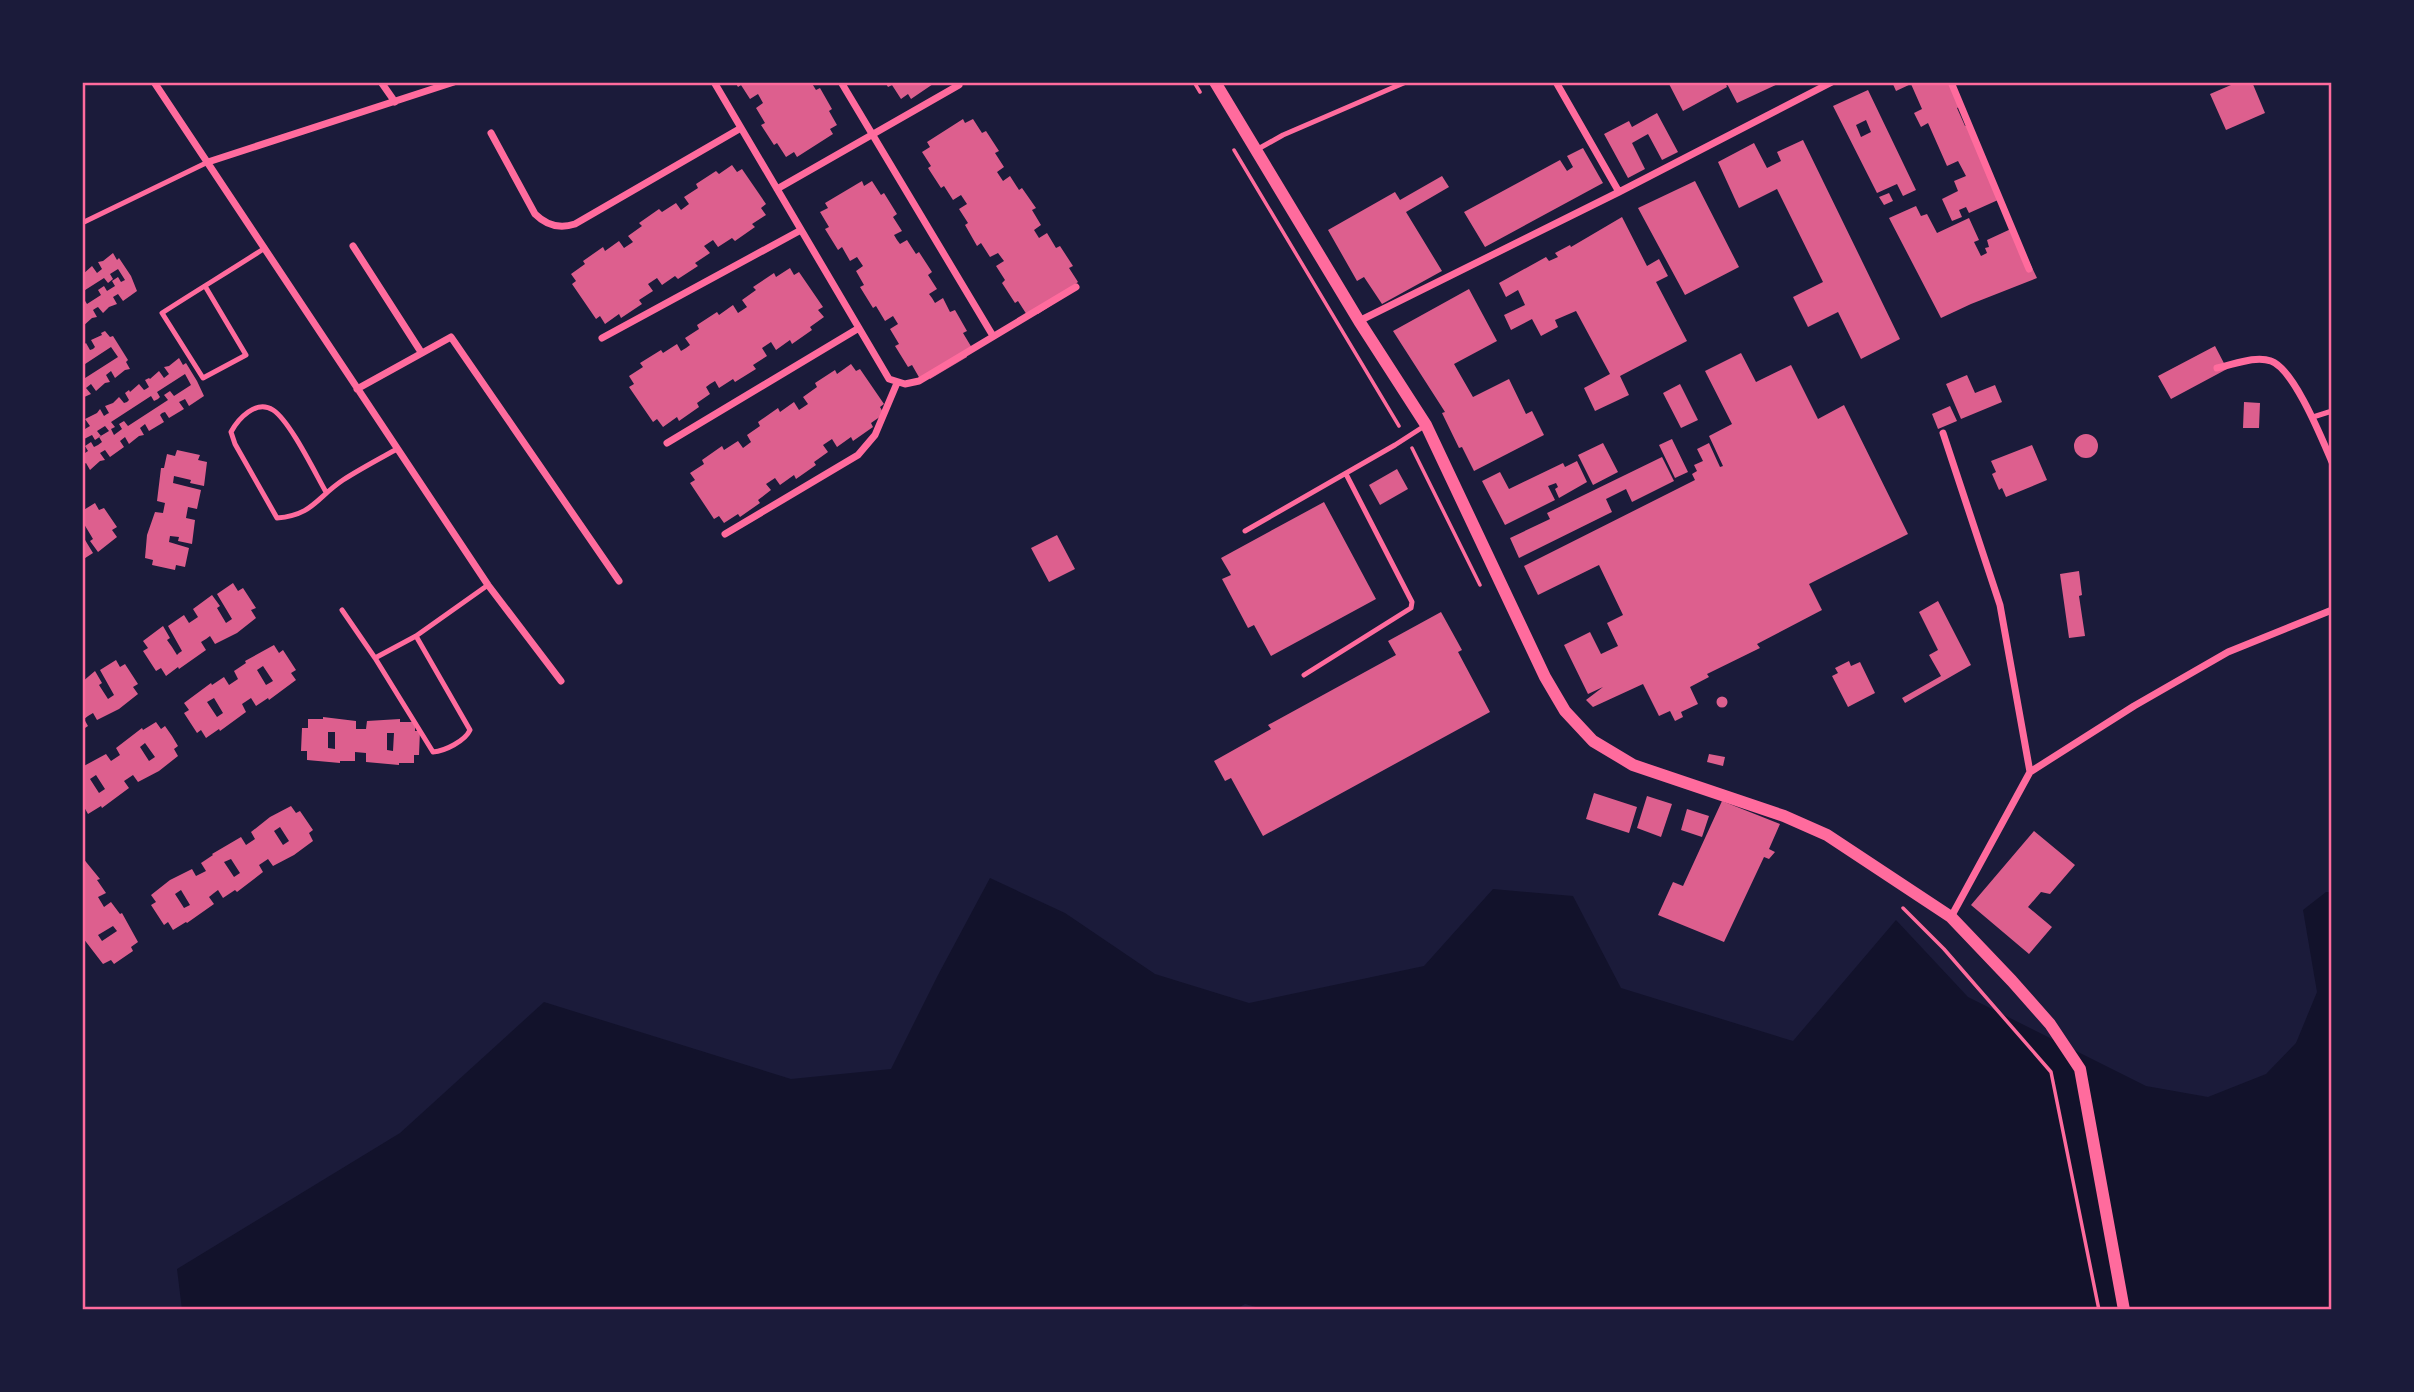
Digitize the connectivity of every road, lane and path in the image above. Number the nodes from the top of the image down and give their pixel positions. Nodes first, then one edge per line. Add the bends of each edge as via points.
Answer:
1 (154, 82) edge
2 (381, 82) edge
3 (454, 82) edge
4 (715, 82) edge
5 (841, 82) edge
6 (1194, 82) edge
7 (1215, 82) edge
8 (1406, 82) edge
9 (1556, 82) edge
10 (1832, 82) edge
11 (1951, 82) edge
12 (959, 85) dead end
13 (1200, 94) dead end
14 (395, 102) junction
15 (741, 128) junction
16 (491, 133) dead end
17 (872, 135) junction
18 (1229, 141) dead end
19 (1255, 150) junction
20 (208, 162) junction
21 (777, 189) junction
22 (1619, 192) junction
23 (82, 223) edge
24 (801, 230) junction
25 (353, 246) dead end
26 (265, 248) junction
27 (2029, 269) dead end
28 (205, 286) junction
29 (1076, 287) dead end
30 (1359, 321) junction
31 (859, 328) junction
32 (993, 336) junction
33 (602, 338) dead end
34 (421, 352) junction
35 (2217, 368) dead end
36 (897, 383) junction
37 (357, 389) junction
38 (2332, 411) edge
39 (2313, 416) junction
40 (1426, 425) junction
41 (1943, 433) dead end
42 (1407, 438) junction
43 (667, 443) dead end
44 (397, 449) junction
45 (2332, 462) edge
46 (1346, 474) junction
47 (326, 492) junction
48 (1245, 531) dead end
49 (725, 534) dead end
50 (619, 581) dead end
51 (488, 585) junction
52 (1485, 594) dead end
53 (342, 610) dead end
54 (2332, 610) edge
55 (416, 636) junction
56 (375, 658) junction
57 (1304, 675) dead end
58 (561, 681) dead end
59 (2030, 772) junction
60 (1894, 899) dead end
61 (1951, 917) junction
62 (2099, 1310) edge
63 (2124, 1310) edge

1 - 20 street
2 - 14 street
3 - 14 street
4 - 15 street
5 - 17 street
6 - 13 path
7 - 19 street
8 - 19 lane
9 - 22 street
10 - 22 street
11 - 27 street
12 - 17 street
14 - 20 street
15 - 16 street via 575,224 561,227 536,214
15 - 21 street
17 - 21 street
17 - 32 street
18 - 42 path
19 - 30 street
20 - 23 lane
20 - 26 street
21 - 24 street
22 - 30 street
24 - 31 street
24 - 33 street
25 - 34 street
26 - 28 lane
26 - 37 street
28 - 28 lane via 162,313 203,378 246,355
29 - 32 street
30 - 40 street
31 - 36 street via 889,379
31 - 43 street
32 - 36 street via 919,381
34 - 37 street
34 - 50 street via 451,337
35 - 39 street via 2259,359 2272,361
36 - 49 street via 875,435 858,455
37 - 44 street
38 - 39 lane
39 - 45 street
40 - 42 lane
40 - 61 street via 1545,677 1565,711 1593,741 1633,765 1827,835
41 - 59 street via 1993,577
42 - 46 lane
42 - 52 path
44 - 47 lane
44 - 51 street
46 - 48 lane
46 - 57 lane via 1412,602 1411,608
47 - 47 lane via 283,419 271,408 258,407 238,419 230,432 277,518 295,517 313,507
51 - 55 lane
51 - 58 street
53 - 56 lane
54 - 59 street via 2228,652
55 - 56 lane
55 - 56 lane via 470,730 468,736 444,750 433,752
59 - 61 street
60 - 62 path via 1944,948 2051,1072
61 - 63 street via 2050,1024 2080,1069

